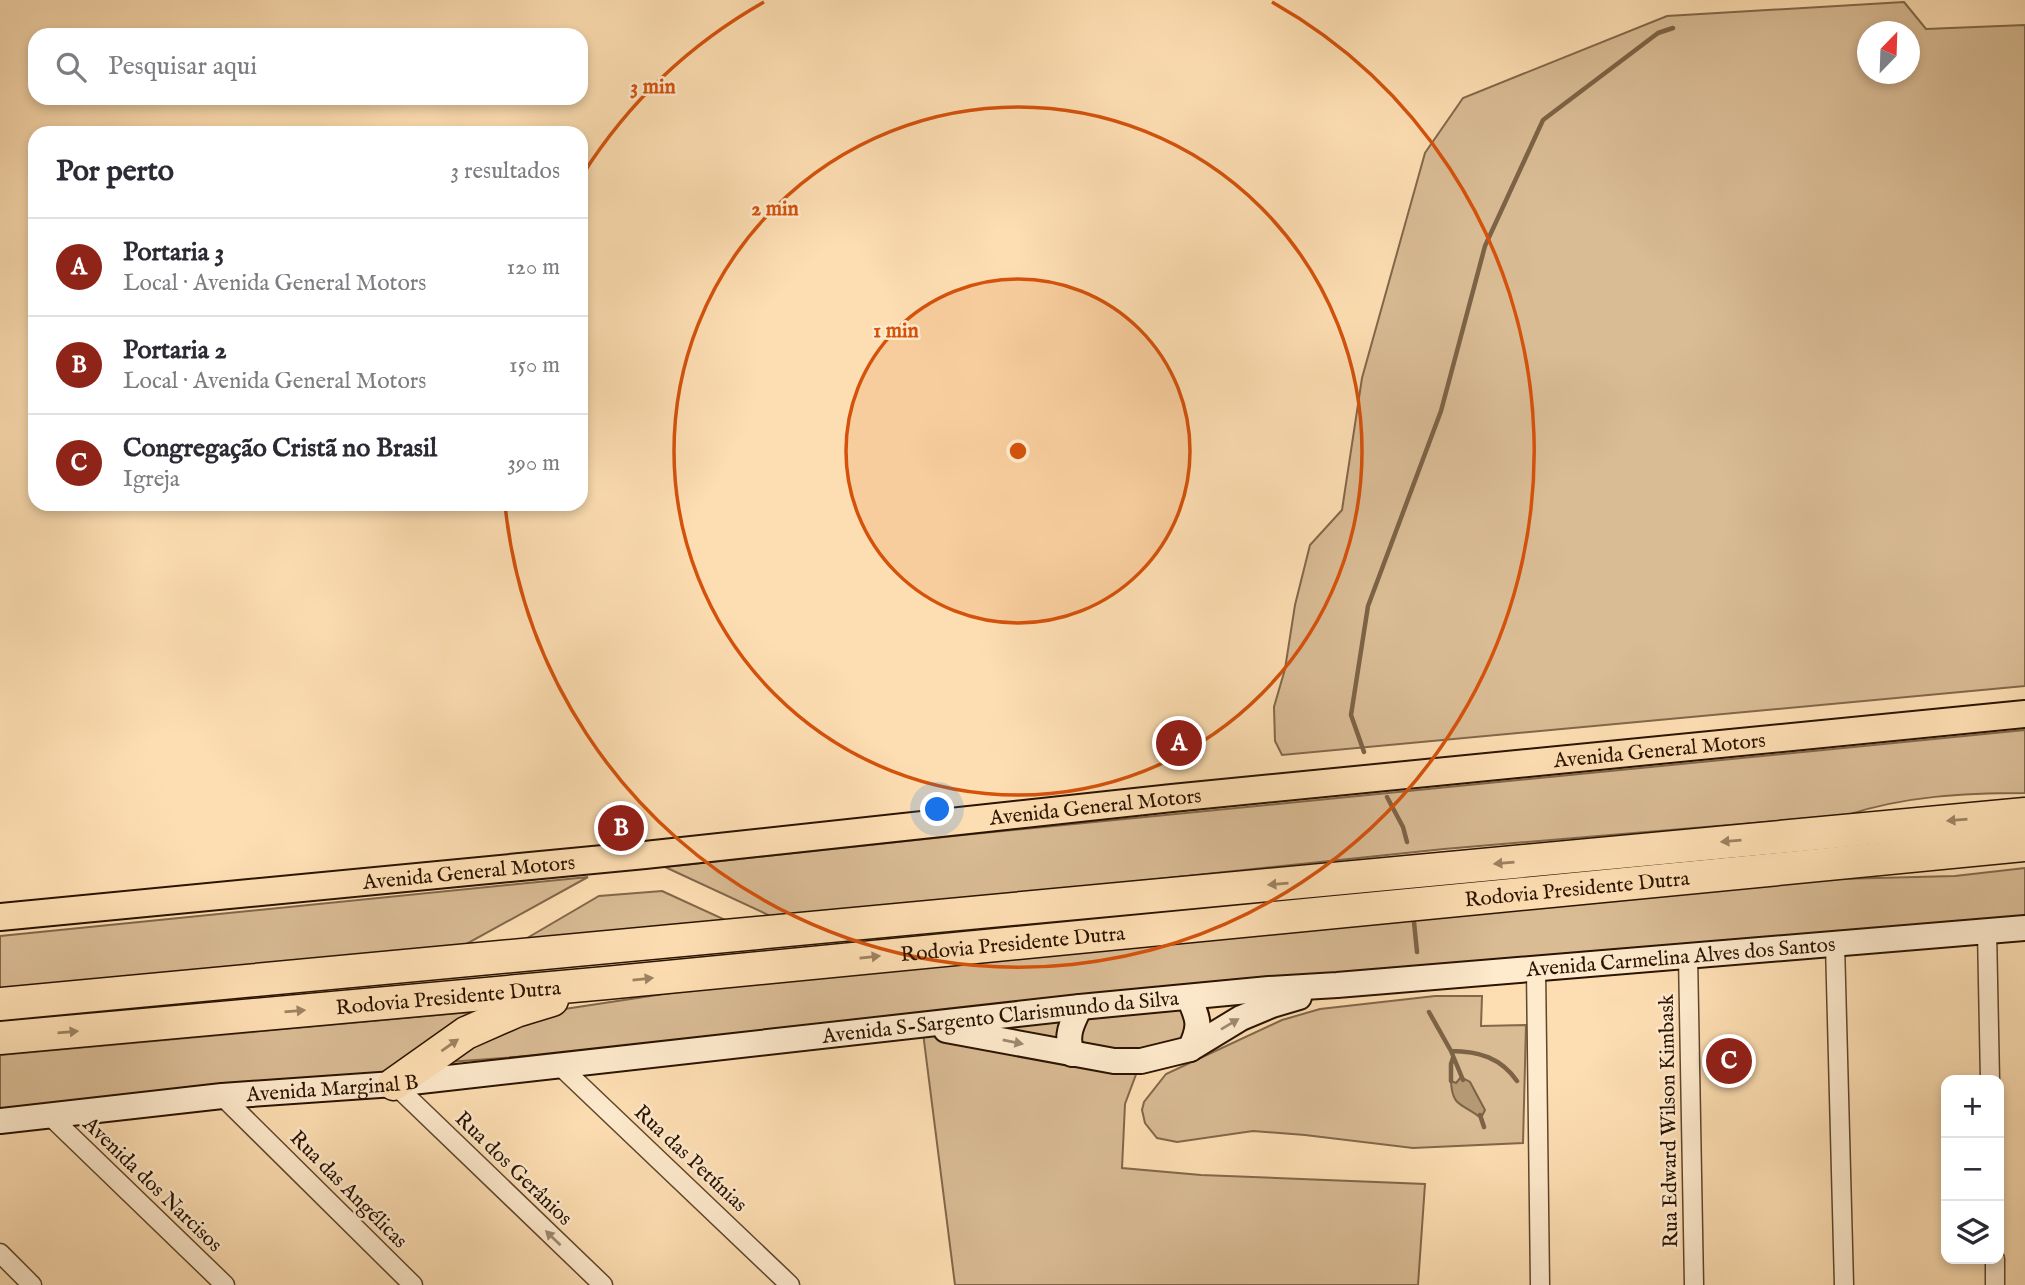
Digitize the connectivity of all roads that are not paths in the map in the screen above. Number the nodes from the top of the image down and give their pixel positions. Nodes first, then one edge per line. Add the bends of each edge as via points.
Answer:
1 (2025, 714) edge
2 (2025, 814) edge
3 (2025, 845) edge
4 (0, 918) edge
5 (2025, 928) edge
6 (1987, 932) junction
7 (1835, 943) junction
8 (1688, 955) junction
9 (1536, 969) junction
10 (606, 983) junction
11 (1337, 985) junction
12 (1189, 998) junction
13 (0, 1004) edge
14 (1080, 1007) junction
15 (922, 1025) junction
16 (0, 1038) edge
17 (1190, 1049) junction
18 (663, 1053) joint
19 (1072, 1054) junction
20 (559, 1065) junction
21 (1990, 1075) edge
22 (394, 1084) junction
23 (222, 1096) junction
24 (49, 1115) junction
25 (0, 1121) edge
26 (0, 1253) edge
27 (1994, 1264) edge
28 (32, 1285) edge
29 (225, 1285) edge
30 (414, 1285) edge
31 (603, 1285) edge
32 (790, 1285) edge
33 (1540, 1285) edge
34 (1693, 1285) edge
35 (1844, 1285) edge
36 (1995, 1285) edge

1 - 4 main road, Avenida General Motors
2 -> 13 highway, Rodovia Presidente Dutra
10 -> 3 highway, Rodovia Presidente Dutra
5 - 6 street, Avenida Carmelina Alves dos Santos
6 - 7 street, Avenida Carmelina Alves dos Santos
6 - 21 street
7 - 8 street, Avenida Carmelina Alves dos Santos
7 - 35 street
8 - 9 street, Avenida Carmelina Alves dos Santos
8 - 34 street, Rua Edward Wilson Kimbask
9 - 11 street, Avenida Carmelina Alves dos Santos
9 - 33 street
16 -> 10 highway, Rodovia Presidente Dutra
22 -> 10 highway via 466,1033 516,1011
11 - 12 street, Avenida S-Sargento Clarismundo da Silva
17 -> 11 street via 1272,1004
12 - 14 street, Avenida S-Sargento Clarismundo da Silva
12 - 17 street via 1198,1033
14 - 15 street, Avenida S-Sargento Clarismundo da Silva
14 - 19 street via 1070,1029
15 - 18 street, Avenida S-Sargento Clarismundo da Silva
15 -> 19 street
17 - 19 street via 1141,1061
18 - 20 street, Avenida Marginal B
20 - 22 street, Avenida Marginal B
20 - 32 street, Rua das Petúnias
22 - 23 street, Avenida Marginal B
31 -> 22 street, Rua dos Gerânios
23 - 24 street, Avenida Marginal B
23 - 30 street, Rua das Angélicas
24 - 25 street, Avenida Marginal B
24 - 29 street, Avenida dos Narcisos
26 - 28 street
27 - 36 street

